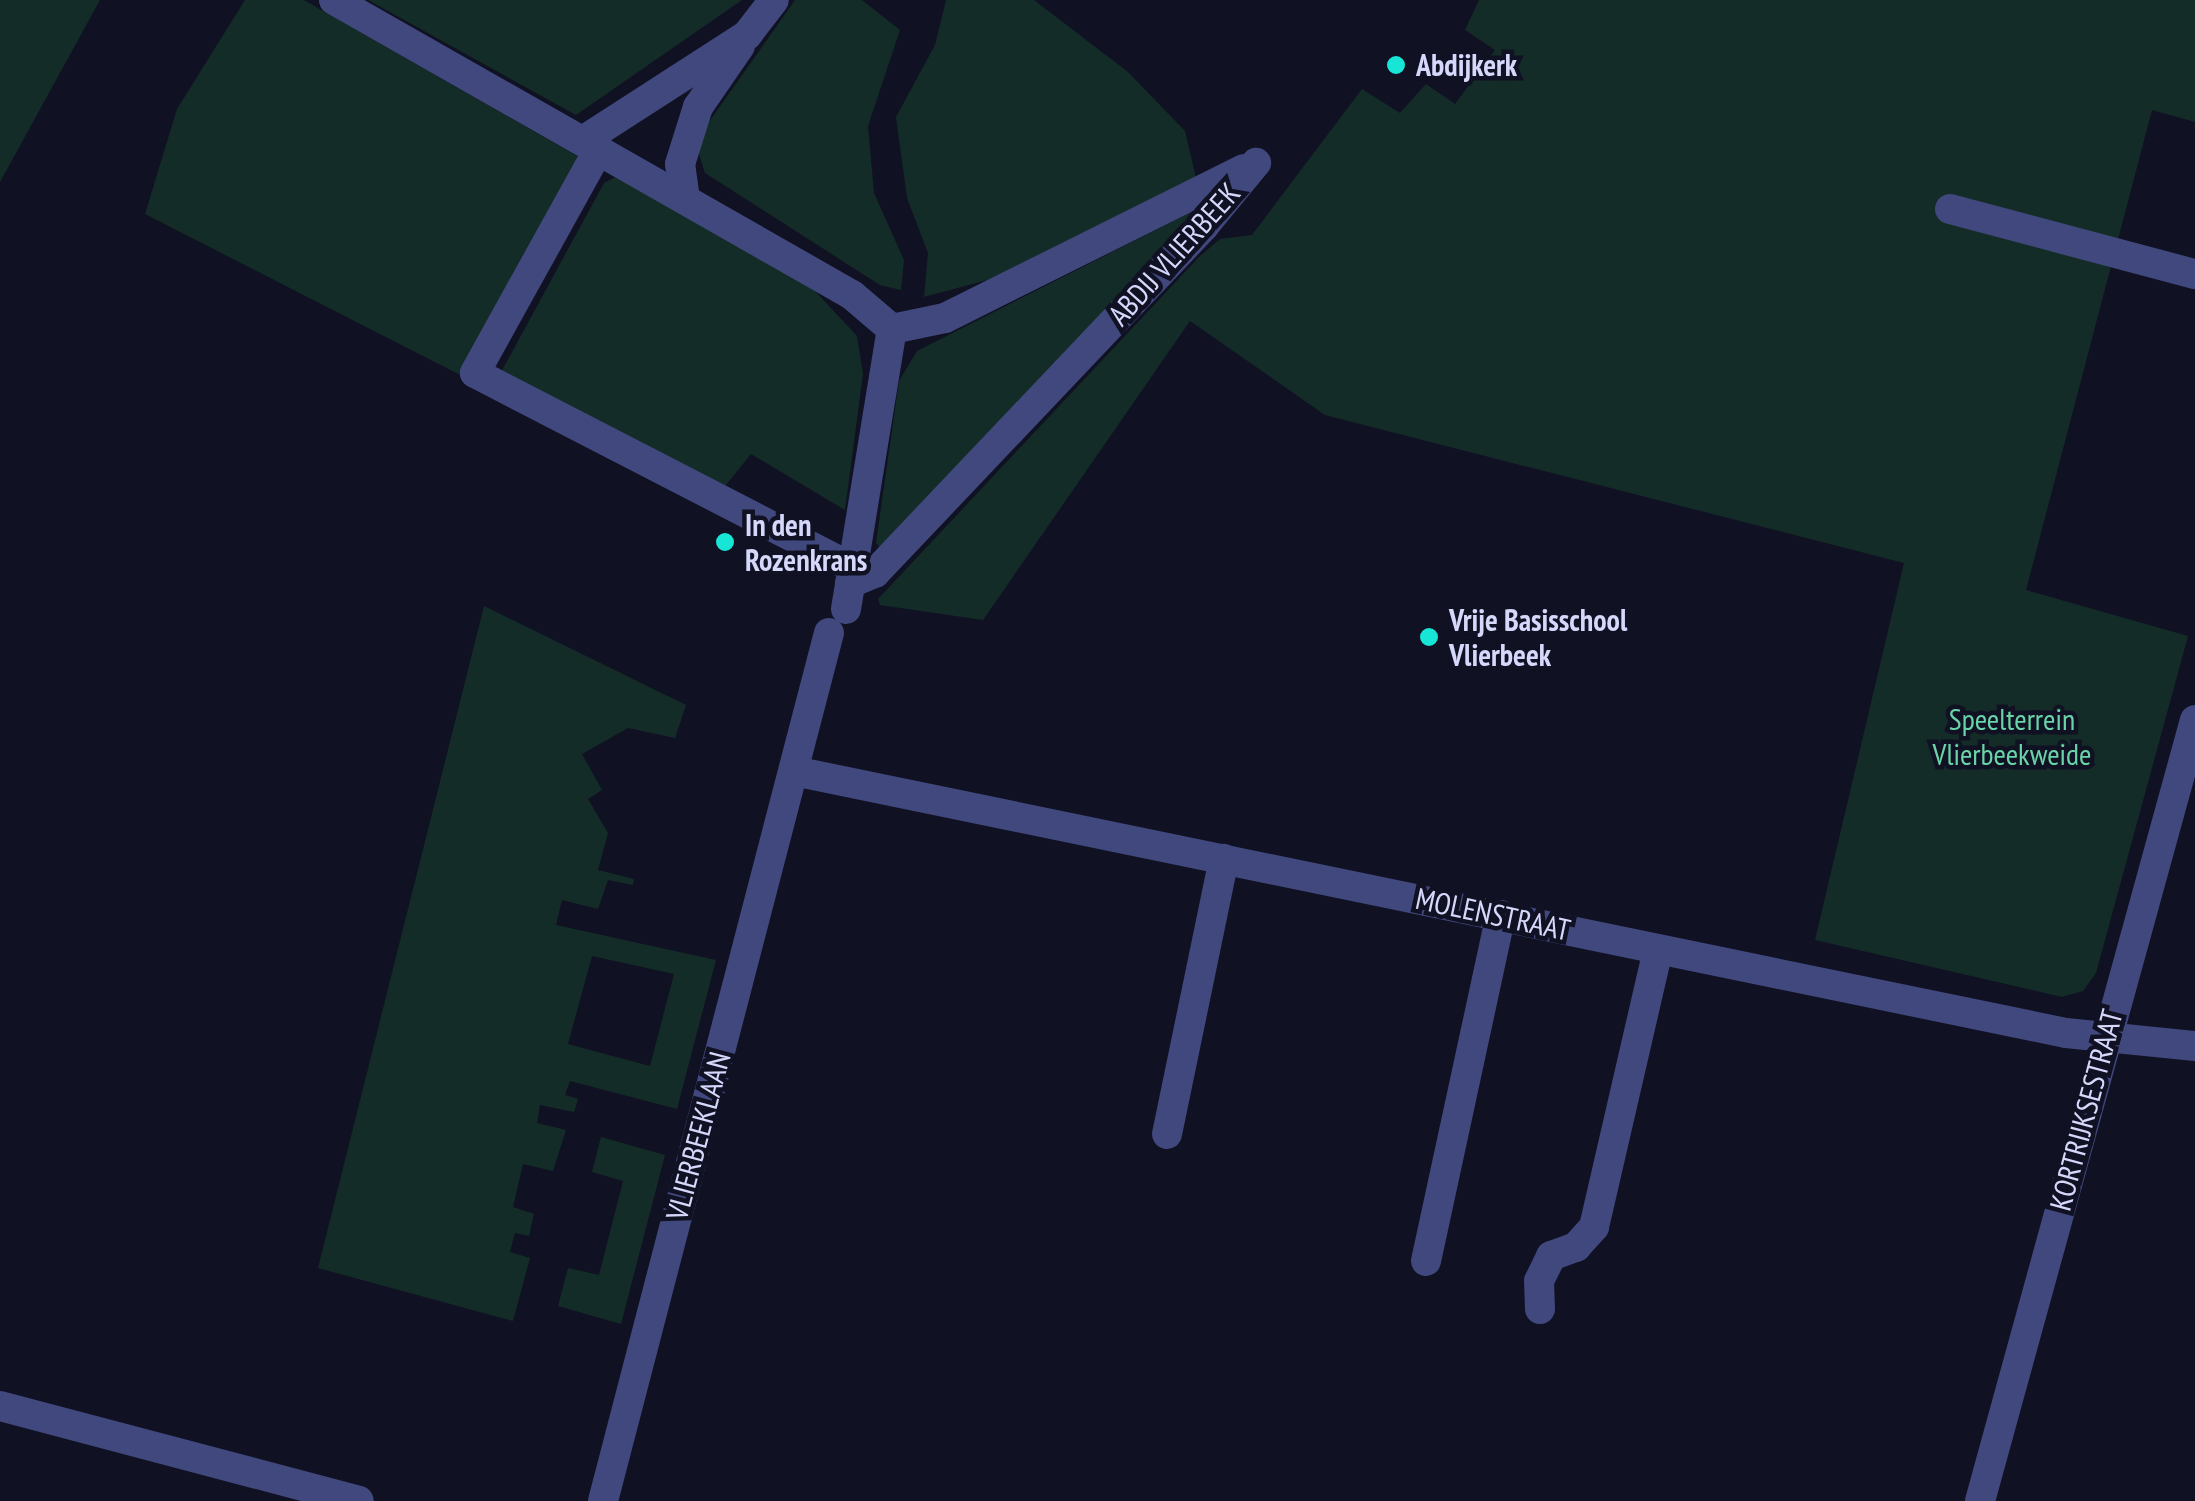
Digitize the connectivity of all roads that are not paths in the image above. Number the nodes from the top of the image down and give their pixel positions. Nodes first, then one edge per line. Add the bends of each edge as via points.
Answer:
1 (334, 0) edge
2 (774, 0) edge
3 (747, 35) junction
4 (591, 145) junction
5 (685, 199) junction
6 (1950, 209) dead end
7 (2195, 274) edge
8 (892, 329) junction
9 (844, 598) junction
10 (2195, 720) edge
11 (794, 770) junction
12 (1224, 859) junction
13 (1501, 914) junction
14 (1658, 949) junction
15 (2106, 1037) junction
16 (2195, 1046) edge
17 (1167, 1134) dead end
18 (1426, 1261) dead end
19 (1540, 1309) dead end
20 (0, 1406) edge
21 (359, 1501) edge
22 (603, 1501) edge
23 (1980, 1501) edge

1 - 4 street
2 - 3 street
3 - 4 street
3 - 5 street via 698,107 680,164
4 - 5 street
4 - 9 street via 475,374
5 - 8 street via 852,296
6 - 7 street
8 - 9 street
8 - 9 street, ABDIJ VLIERBEEK via 945,318 1256,163 876,573
9 - 11 street
10 - 15 street, KORTRIJKSESTRAAT
11 - 12 street, MOLENSTRAAT
11 - 22 street, VLIERBEEKLAAN
12 - 13 street, MOLENSTRAAT
12 - 17 street
13 - 14 street, MOLENSTRAAT
13 - 18 street
14 - 15 street, MOLENSTRAAT
14 - 19 street via 1594,1227 1576,1247 1550,1256 1539,1281
15 - 16 street, MOLENSTRAAT
15 - 23 street, KORTRIJKSESTRAAT
20 - 21 street

